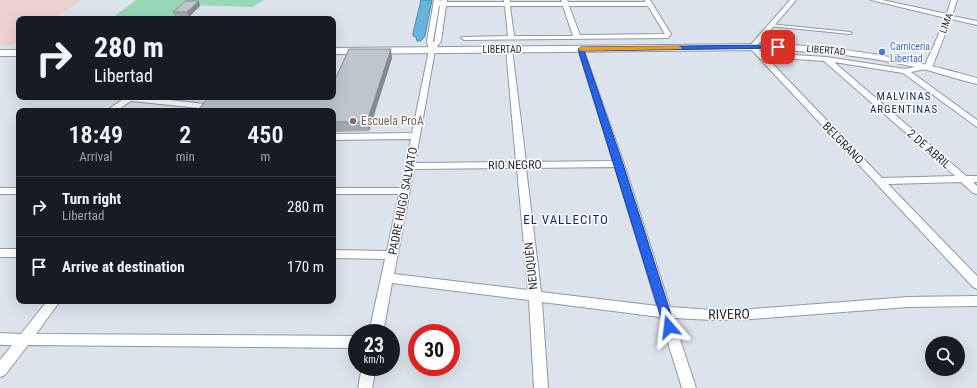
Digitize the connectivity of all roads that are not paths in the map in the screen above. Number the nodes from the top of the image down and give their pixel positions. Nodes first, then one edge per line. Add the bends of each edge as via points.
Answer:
1 (793, 0) edge
2 (874, 0) edge
3 (954, 0) edge
4 (440, 2) edge
5 (507, 2) edge
6 (565, 2) edge
7 (648, 2) edge
8 (948, 17) junction
9 (977, 23) edge
10 (770, 25) junction
11 (850, 33) dead end
12 (577, 37) junction
13 (464, 38) dead end
14 (511, 38) junction
15 (431, 45) junction
16 (752, 47) junction
17 (509, 49) junction
18 (581, 49) junction
19 (336, 51) edge
20 (0, 53) edge
21 (16, 53) edge
22 (760, 55) junction
23 (826, 59) junction
24 (926, 67) junction
25 (905, 71) junction
26 (977, 81) edge
27 (127, 100) edge
28 (149, 100) edge
29 (115, 108) edge
30 (203, 108) edge
31 (977, 124) edge
32 (416, 136) junction
33 (336, 137) edge
34 (619, 164) junction
35 (521, 165) junction
36 (410, 166) junction
37 (963, 179) junction
38 (977, 179) edge
39 (879, 180) junction
40 (0, 191) edge
41 (16, 191) edge
42 (336, 191) edge
43 (405, 191) junction
44 (977, 191) edge
45 (16, 252) edge
46 (0, 253) edge
47 (336, 254) edge
48 (392, 255) junction
49 (388, 278) junction
50 (977, 284) edge
51 (535, 296) junction
52 (977, 301) edge
53 (52, 304) edge
54 (665, 312) junction
55 (378, 324) edge
56 (0, 339) edge
57 (24, 339) junction
58 (348, 342) edge
59 (0, 371) edge
60 (367, 376) edge
61 (365, 388) edge
62 (541, 388) edge
63 (688, 388) edge

1 - 10 street
2 - 8 street
3 - 8 street, LIMA
4 - 5 street
4 - 15 street, PADRE HUGO SALVATO via 438,41
5 - 6 street
5 - 14 street
6 - 7 street
6 - 12 street
7 - 12 street via 668,35
8 - 9 street
8 - 24 street, LIMA
10 - 11 lane
10 - 16 street
12 - 14 street
13 - 14 street
15 - 17 main road, LIBERTAD
15 - 19 main road, LIBERTAD
15 - 32 street, PADRE HUGO SALVATO
16 - 18 main road, LIBERTAD
16 - 22 street, BELGRANO
16 - 24 main road, LIBERTAD via 840,51
17 - 18 main road, LIBERTAD
17 - 35 street, NEUQUÉN
18 - 34 street
20 - 21 main road
22 - 23 street
22 - 39 street, BELGRANO
23 - 25 street
23 - 37 street, 2 DE ABRIL
24 - 25 street
24 - 26 main road, LIBERTAD
25 - 31 street
27 - 29 street
28 - 30 street via 205,106
32 - 33 street
32 - 36 street, PADRE HUGO SALVATO
34 - 35 street, RIO NEGRO
34 - 54 street
35 - 36 street, RIO NEGRO
35 - 51 street, NEUQUÉN
36 - 43 street, PADRE HUGO SALVATO
37 - 38 street
37 - 39 street
37 - 44 street, 2 DE ABRIL
39 - 50 street, BELGRANO
40 - 41 street
42 - 43 street
43 - 48 street, PADRE HUGO SALVATO
45 - 46 street
47 - 48 street
48 - 49 street, PADRE HUGO SALVATO
49 - 51 street, RIVERO
49 - 55 street, PADRE HUGO SALVATO
51 - 54 street, RIVERO
51 - 62 street, NEUQUÉN
52 - 54 street, RIVERO via 908,302 752,314
53 - 57 street
54 - 63 street
56 - 57 street
57 - 58 street
57 - 59 street
60 - 61 street

